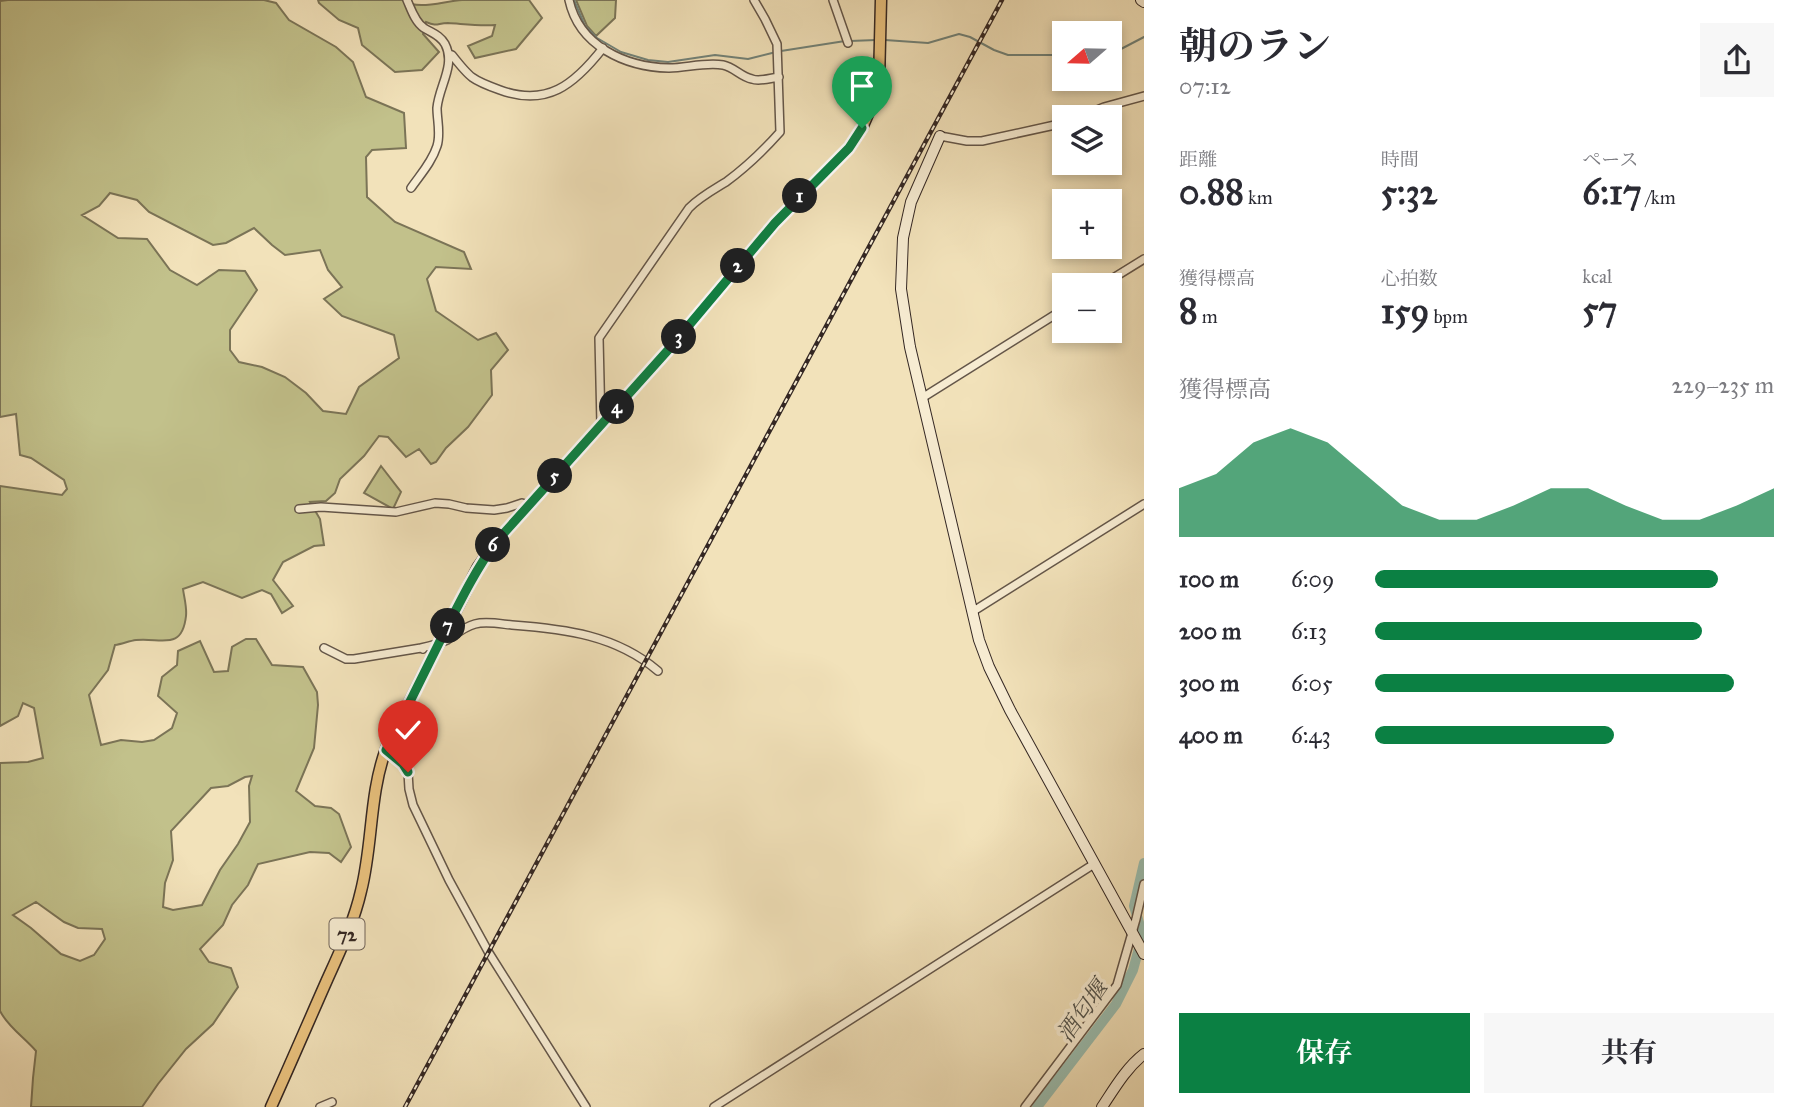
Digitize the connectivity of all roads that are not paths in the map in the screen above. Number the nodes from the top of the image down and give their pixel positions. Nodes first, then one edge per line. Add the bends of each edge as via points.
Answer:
1 (407, 0) edge
2 (569, 0) edge
3 (754, 0) edge
4 (833, 0) edge
5 (881, 0) edge
6 (848, 41) dead end
7 (603, 48) junction
8 (449, 53) junction
9 (779, 77) junction
10 (1144, 96) edge
11 (1111, 105) edge
12 (1052, 126) edge
13 (940, 136) joint
14 (411, 188) dead end
15 (1144, 259) edge
16 (1121, 273) edge
17 (1052, 317) edge
18 (922, 398) junction
19 (601, 425) junction
20 (529, 505) junction
21 (1144, 505) edge
22 (299, 509) dead end
23 (972, 612) junction
24 (452, 618) junction
25 (463, 629) junction
26 (421, 648) junction
27 (324, 649) dead end
28 (434, 654) junction
29 (658, 671) dead end
30 (386, 750) junction
31 (1094, 864) junction
32 (1144, 884) edge
33 (1132, 932) junction
34 (1144, 954) edge
35 (1144, 1054) edge
36 (332, 1102) dead end
37 (271, 1107) edge
38 (320, 1107) edge
39 (586, 1107) edge
40 (714, 1107) edge
41 (1025, 1107) edge
42 (1102, 1107) edge

1 - 8 street via 416,20 435,33
2 - 7 street via 586,35
3 - 9 street via 778,50
4 - 6 street
5 - 19 main road, 72 via 879,82 862,128 849,148 775,223
7 - 8 street via 586,70 564,86 525,97 476,81
7 - 9 street via 643,64 668,68 722,64 752,80
8 - 14 street via 437,107 439,140
9 - 19 street via 780,132 728,180 695,201 600,338
10 - 11 street
12 - 13 street via 982,141
13 - 18 street via 911,202 903,238 901,289
15 - 16 street
17 - 18 street
18 - 23 street
19 - 20 main road, 72
20 - 22 street via 494,510 435,503 396,512
20 - 24 main road, 72 via 478,567
21 - 23 street
23 - 31 street via 989,667
24 - 25 street
24 - 28 main road, 72, bridge
25 - 26 street
25 - 29 street via 478,623 558,628 630,650
26 - 27 street via 354,659
26 - 28 street
28 - 30 main road, 72
30 - 37 main road, 72 via 375,787 361,893
30 - 39 street via 408,772 413,805 489,953
31 - 33 street
31 - 40 street
32 - 33 street
33 - 34 street
33 - 41 street via 1117,985
35 - 42 street
36 - 38 street

